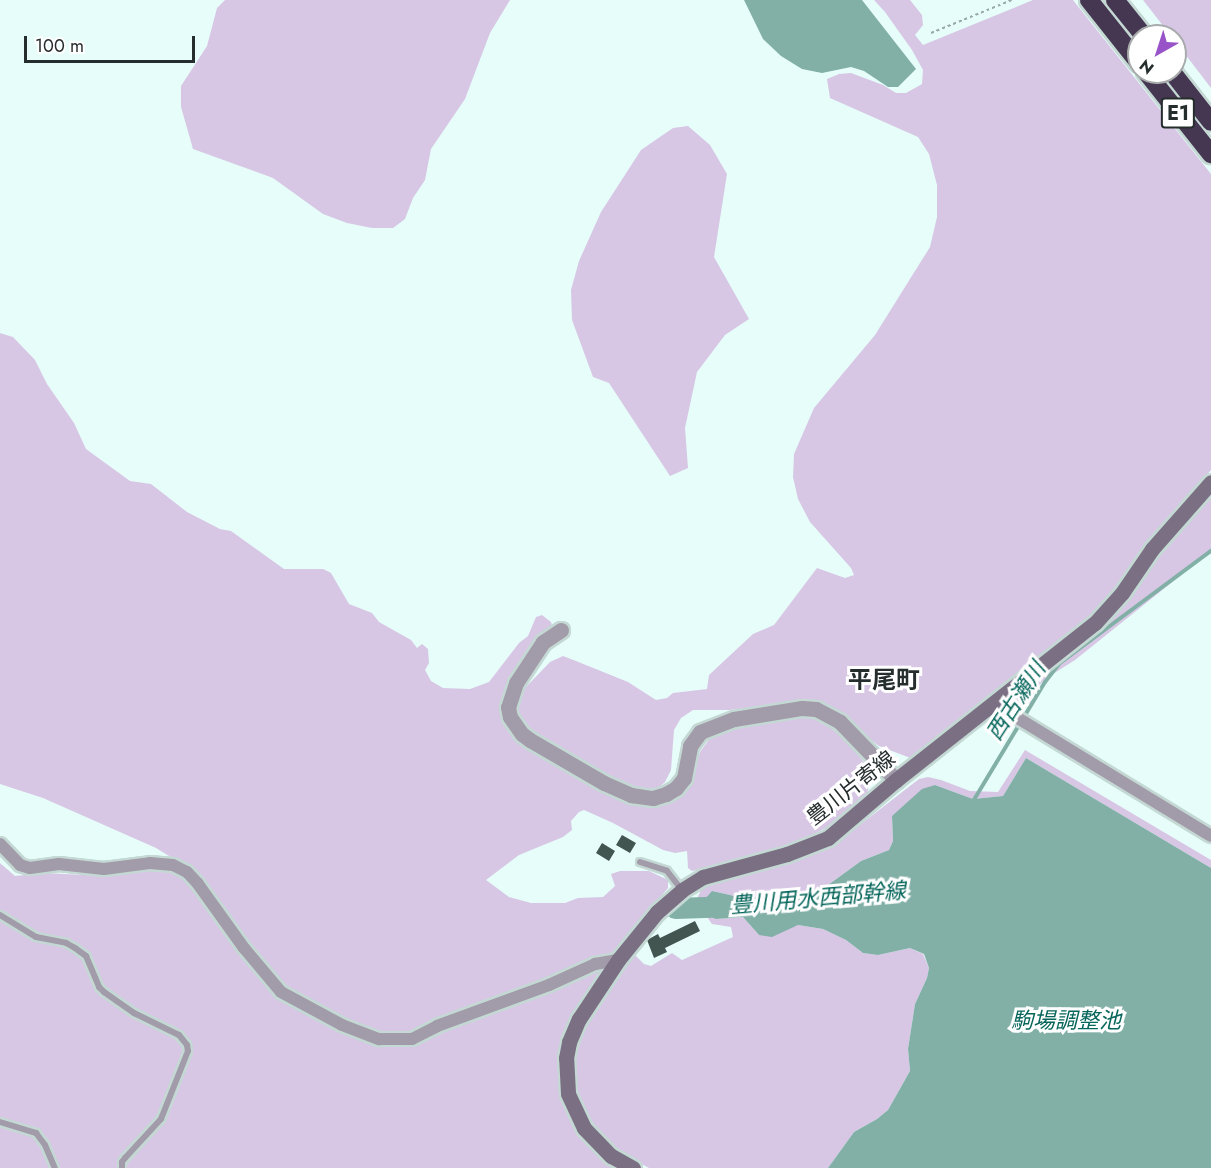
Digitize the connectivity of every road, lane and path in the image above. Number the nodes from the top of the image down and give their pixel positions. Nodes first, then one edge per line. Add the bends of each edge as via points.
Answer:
1 (1012, 0) edge
2 (1089, 0) edge
3 (1115, 0) edge
4 (1134, 24) edge
5 (932, 33) dead end
6 (1127, 48) edge
7 (1156, 84) edge
8 (1181, 84) edge
9 (1211, 122) edge
10 (1211, 154) edge
11 (1211, 482) edge
12 (561, 630) dead end
13 (993, 703) junction
14 (896, 780) junction
15 (1211, 836) edge
16 (0, 844) edge
17 (640, 862) dead end
18 (682, 890) junction
19 (0, 915) edge
20 (618, 960) junction
21 (0, 1122) edge
22 (55, 1168) edge
23 (123, 1168) edge
24 (633, 1168) edge

1 - 5 path
2 - 6 highway
3 - 4 highway
7 - 10 highway, E1
8 - 9 highway, E1
11 - 13 main road, 豊川片寄線 via 1095,623
12 - 14 street via 543,642 516,683 508,707 510,717 530,740 604,783 631,795 653,798 666,794 684,778 690,746 700,732 735,718 802,708 822,711 840,722
13 - 14 main road, 豊川片寄線
13 - 15 street
14 - 18 main road, 豊川片寄線 via 828,838 787,855 703,877
16 - 20 street via 20,865 30,868 59,864 104,869 150,863 173,865 187,872 281,992 342,1025 379,1039 412,1039 595,964
17 - 18 lane via 667,871
18 - 20 main road, 豊川片寄線 via 657,912
19 - 23 lane via 36,937 75,948 86,956 104,992 134,1013 179,1035 188,1045 161,1119 125,1158
20 - 24 main road, 豊川片寄線 via 579,1019 569,1042 565,1072 567,1093 584,1128 611,1156
21 - 22 lane via 36,1133

